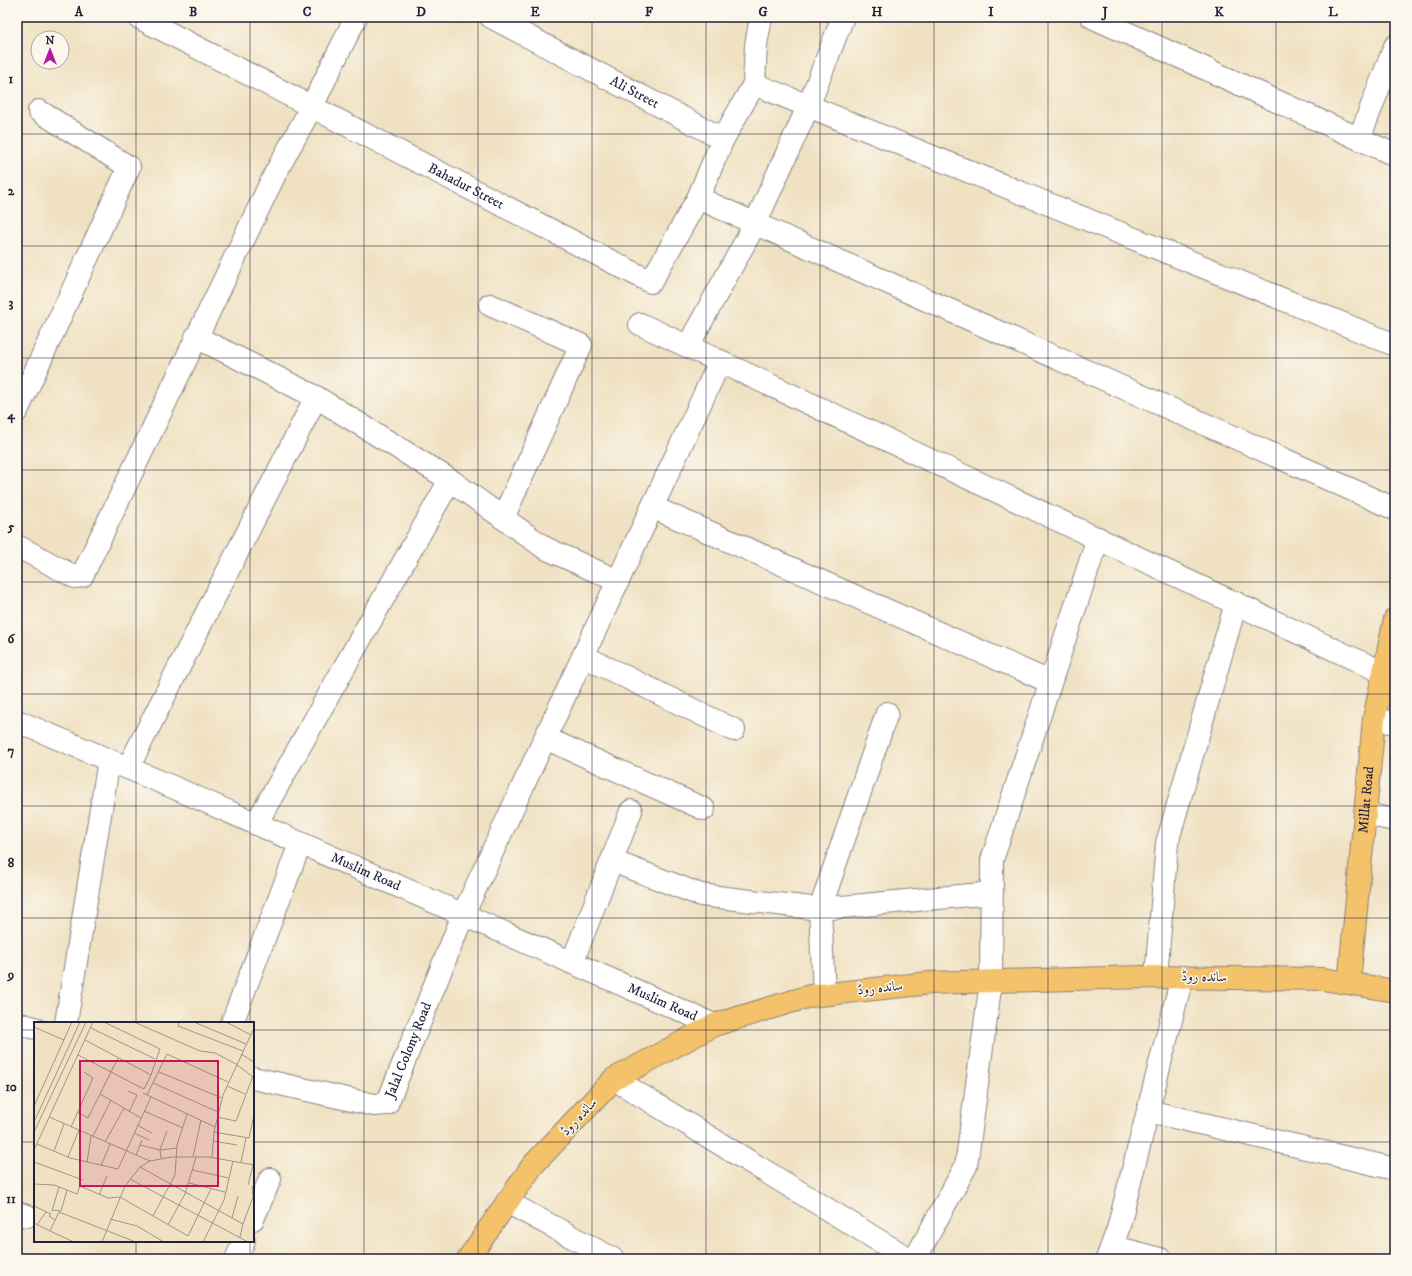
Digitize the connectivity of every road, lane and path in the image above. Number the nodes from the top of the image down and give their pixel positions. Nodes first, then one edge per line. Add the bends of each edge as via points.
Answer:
1 (138, 17) edge
2 (356, 17) edge
3 (491, 17) edge
4 (761, 17) edge
5 (843, 17) edge
6 (1092, 17) edge
7 (1395, 46) edge
8 (754, 84) junction
9 (312, 106) junction
10 (808, 107) junction
11 (39, 111) dead end
12 (723, 139) junction
13 (1359, 139) junction
14 (1395, 155) edge
15 (698, 198) junction
16 (755, 224) junction
17 (490, 305) dead end
18 (640, 324) dead end
19 (196, 338) junction
20 (1395, 345) edge
21 (688, 346) junction
22 (720, 361) junction
23 (316, 396) junction
24 (17, 411) edge
25 (450, 480) junction
26 (652, 507) junction
27 (1395, 509) edge
28 (503, 518) junction
29 (1098, 538) junction
30 (17, 546) edge
31 (618, 581) junction
32 (1236, 603) junction
33 (1395, 619) edge
34 (583, 656) junction
35 (1384, 673) junction
36 (1050, 682) junction
37 (887, 713) dead end
38 (17, 721) edge
39 (1385, 721) edge
40 (734, 730) dead end
41 (545, 738) junction
42 (118, 764) junction
43 (704, 810) dead end
44 (631, 811) dead end
45 (1366, 814) junction
46 (1395, 820) edge
47 (256, 824) junction
48 (300, 844) junction
49 (612, 861) junction
50 (992, 893) junction
51 (820, 909) junction
52 (463, 915) junction
53 (572, 963) junction
54 (1156, 977) junction
55 (1182, 977) junction
56 (991, 981) junction
57 (1349, 983) junction
58 (1395, 991) edge
59 (824, 994) junction
60 (66, 1022) edge
61 (232, 1022) edge
62 (17, 1023) edge
63 (714, 1025) junction
64 (34, 1028) edge
65 (254, 1078) edge
66 (614, 1079) junction
67 (1148, 1111) junction
68 (1395, 1169) edge
69 (270, 1179) dead end
70 (507, 1202) junction
71 (254, 1217) edge
72 (244, 1242) edge
73 (1110, 1253) edge
74 (236, 1259) edge
75 (468, 1259) edge
76 (613, 1259) edge
77 (909, 1259) edge
78 (915, 1259) edge
79 (1160, 1259) edge

1 - 9 street, Bahadur Street
2 - 9 street
3 - 12 street, Ali Street
4 - 8 street via 756,45
5 - 10 street
6 - 13 street
7 - 13 street
8 - 10 street
8 - 12 street
9 - 15 street, Bahadur Street via 651,282
9 - 19 street via 276,172
10 - 16 street
10 - 20 street
11 - 24 street via 129,167
12 - 15 street, Bahadur Street
13 - 14 street
15 - 16 street
16 - 21 street
16 - 27 street
17 - 28 street via 581,345
18 - 21 street
19 - 23 street
19 - 30 street via 82,576 75,577
21 - 22 street
22 - 26 street
22 - 29 street
23 - 25 street
23 - 42 street
25 - 28 street
25 - 47 street
26 - 31 street
26 - 36 street
28 - 31 street via 545,548
29 - 32 street
29 - 36 street
31 - 34 street
32 - 35 street
32 - 54 street via 1167,843
33 - 35 main road, Millat Road
34 - 40 street
34 - 41 street
35 - 39 main road, Millat Road
36 - 50 street via 992,860
37 - 51 street
38 - 42 street, Muslim Road
39 - 45 main road, Millat Road
41 - 43 street
41 - 52 street
42 - 47 street, Muslim Road
42 - 60 street
44 - 49 street
45 - 46 street
45 - 57 main road, Millat Road
47 - 48 street, Muslim Road
48 - 52 street, Muslim Road
48 - 61 street
49 - 51 street via 701,895
49 - 53 street
50 - 51 street
50 - 56 street
51 - 59 street
52 - 53 street, Muslim Road
52 - 65 street, Jalal Colony Road via 387,1104 374,1105
53 - 63 street, Muslim Road
54 - 55 main road, ساندہ روڈ
54 - 56 main road, ساندہ روڈ
55 - 57 main road, ساندہ روڈ via 1323,979
55 - 67 street
56 - 59 main road, ساندہ روڈ via 930,983
56 - 78 street via 966,1166
57 - 58 main road, ساندہ روڈ
59 - 63 main road, ساندہ روڈ
62 - 64 street
63 - 66 main road, ساندہ روڈ
66 - 70 main road, ساندہ روڈ via 533,1165
66 - 77 street
67 - 68 street
67 - 73 street
69 - 71 street
70 - 75 main road, ساندہ روڈ
70 - 76 street
72 - 74 street
73 - 79 street

